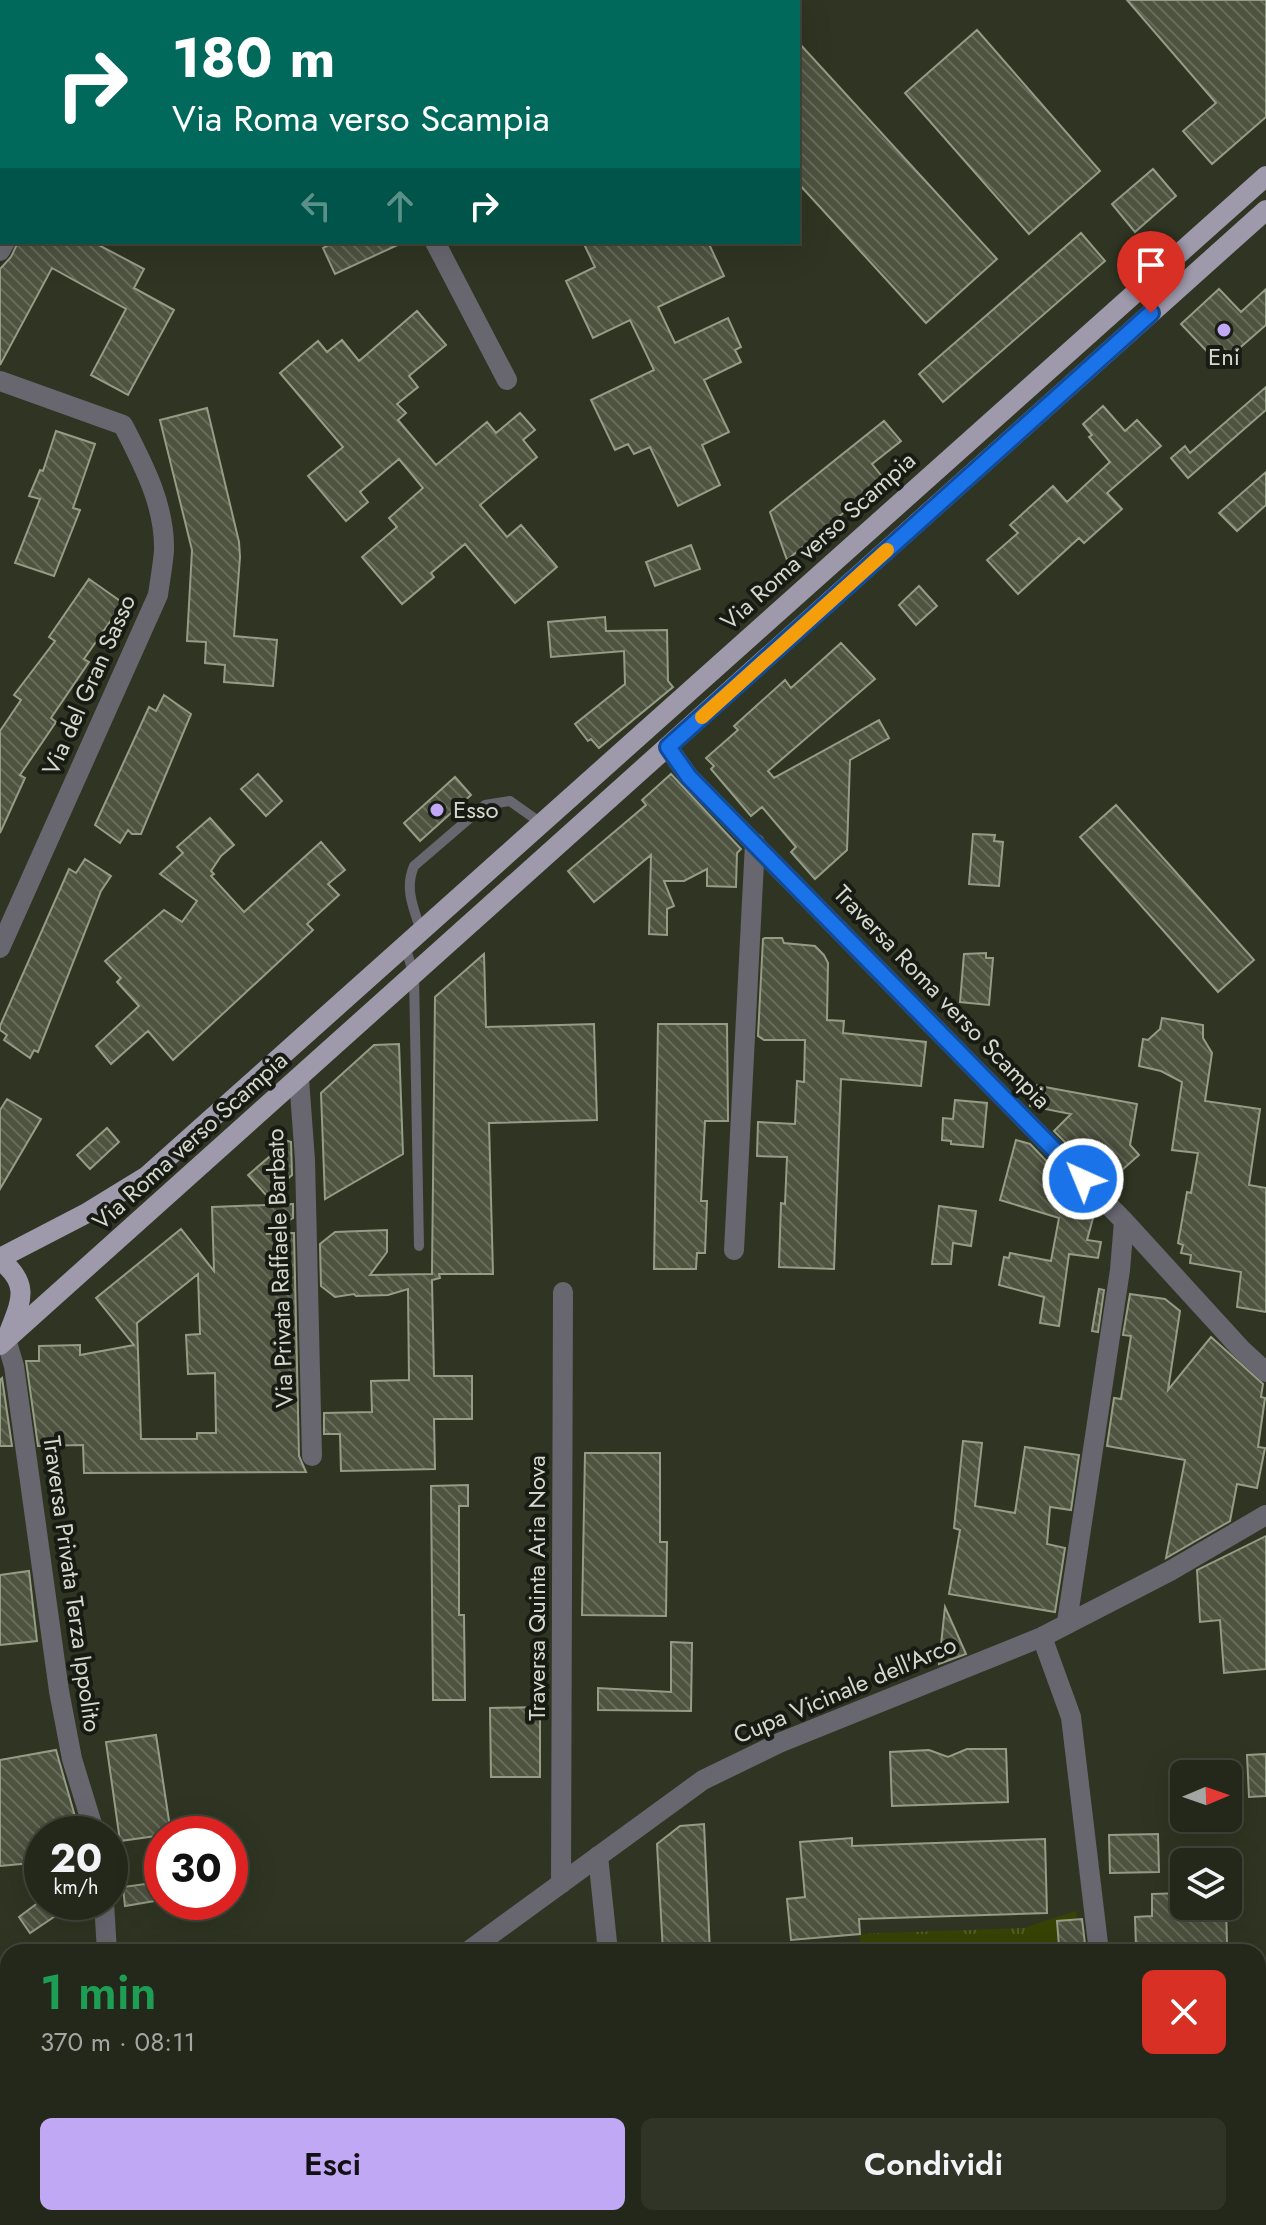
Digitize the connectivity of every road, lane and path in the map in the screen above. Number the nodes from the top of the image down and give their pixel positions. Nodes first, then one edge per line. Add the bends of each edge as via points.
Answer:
1 (1262, 188) edge
2 (1266, 210) edge
3 (436, 244) edge
4 (507, 380) dead end
5 (0, 381) edge
6 (668, 747) junction
7 (541, 823) junction
8 (755, 843) junction
9 (421, 931) junction
10 (405, 946) junction
11 (0, 948) edge
12 (414, 975) junction
13 (299, 1079) junction
14 (1124, 1221) junction
15 (419, 1246) dead end
16 (734, 1250) dead end
17 (0, 1259) edge
18 (563, 1292) dead end
19 (3, 1342) edge
20 (1266, 1372) edge
21 (312, 1456) dead end
22 (1266, 1515) edge
23 (1067, 1622) junction
24 (1042, 1637) junction
25 (89, 1816) edge
26 (598, 1856) junction
27 (561, 1884) junction
28 (105, 1920) edge
29 (107, 1944) edge
30 (478, 1944) edge
31 (607, 1944) edge
32 (1098, 1944) edge

1 - 7 main road, Via Roma verso Scampia
2 - 6 main road, Via Roma verso Scampia
3 - 4 street
5 - 11 street, Via del Gran Sasso via 123,425 160,508 164,549 158,595
6 - 8 street, Traversa Roma verso Scampia via 689,777
6 - 12 main road, Via Roma verso Scampia
7 - 9 main road, Via Roma verso Scampia
7 - 9 lane via 510,801 485,805 414,866 410,898
8 - 14 street, Traversa Roma verso Scampia
8 - 16 street
9 - 10 main road, Via Roma verso Scampia
10 - 12 lane
10 - 17 main road, Via Roma verso Scampia via 147,1176
12 - 13 main road, Via Roma verso Scampia
12 - 15 lane
13 - 19 main road, Via Roma verso Scampia
13 - 21 street, Via Privata Raffaele Barbato
14 - 20 street, Traversa Roma verso Scampia
14 - 23 street
17 - 19 main road via 13,1270 21,1291
18 - 27 street, Traversa Quinta Aria Nova
19 - 25 street, Traversa Privata Terza Ippolito via 14,1366 61,1705
22 - 23 street, Cupa Vicinale dell'Arco
23 - 24 street, Cupa Vicinale dell'Arco
24 - 26 street, Cupa Vicinale dell'Arco via 779,1743 703,1780
24 - 32 street via 1071,1717
26 - 27 street, Cupa Vicinale dell'Arco
26 - 31 street
27 - 30 street, Cupa Vicinale dell'Arco
28 - 29 street

